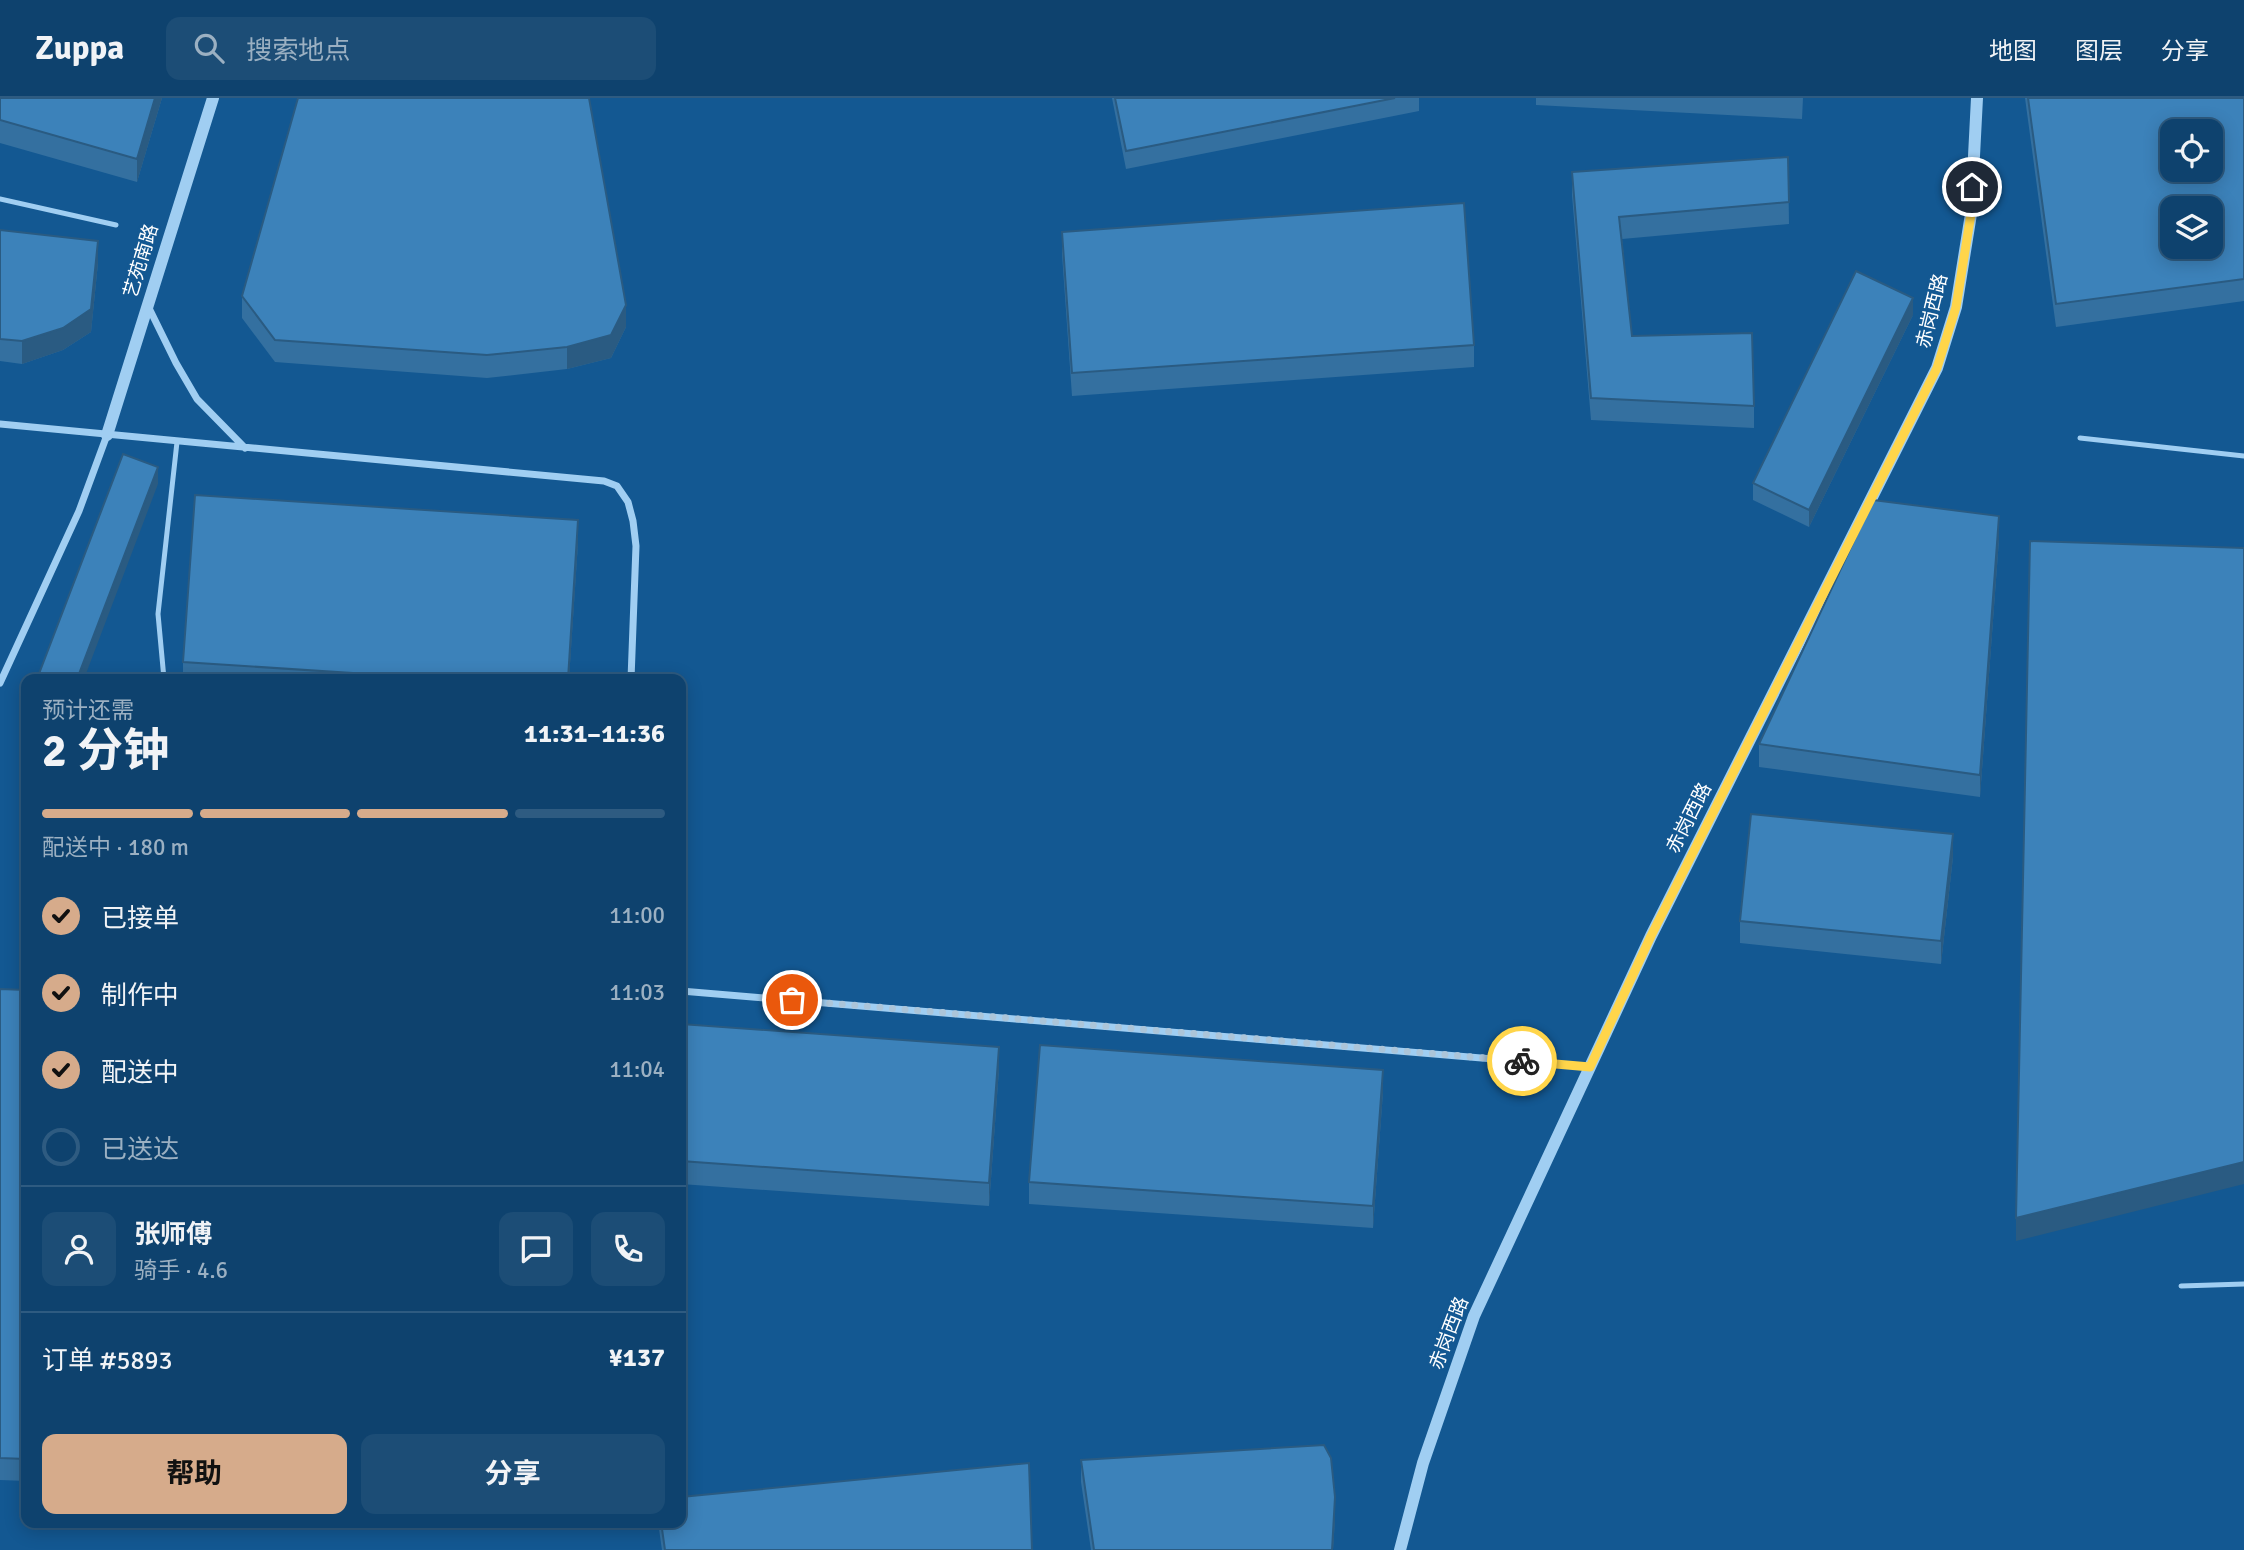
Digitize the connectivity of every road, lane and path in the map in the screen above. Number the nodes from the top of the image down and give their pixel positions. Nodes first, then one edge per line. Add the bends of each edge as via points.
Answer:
1 (213, 98) edge
2 (1977, 98) edge
3 (0, 199) edge
4 (116, 225) dead end
5 (148, 306) junction
6 (0, 424) edge
7 (107, 435) junction
8 (2080, 438) dead end
9 (177, 442) junction
10 (245, 448) junction
11 (2244, 456) edge
12 (164, 674) edge
13 (631, 674) edge
14 (0, 683) edge
15 (686, 990) edge
16 (1590, 1067) junction
17 (2244, 1284) edge
18 (2180, 1286) dead end
19 (1400, 1550) edge

1 - 5 street, 艺苑南路
2 - 16 street, 赤岗西路 via 1971,214 1956,307 1937,368 1651,936
3 - 4 lane
5 - 7 street, 艺苑南路
5 - 10 street via 197,399
6 - 7 street
7 - 9 street
7 - 14 street via 79,511
8 - 11 lane
9 - 10 street
9 - 12 lane via 158,614
10 - 13 street via 604,481 617,486 628,502 636,546
15 - 16 street
16 - 19 street, 赤岗西路 via 1474,1316 1423,1463
17 - 18 lane

